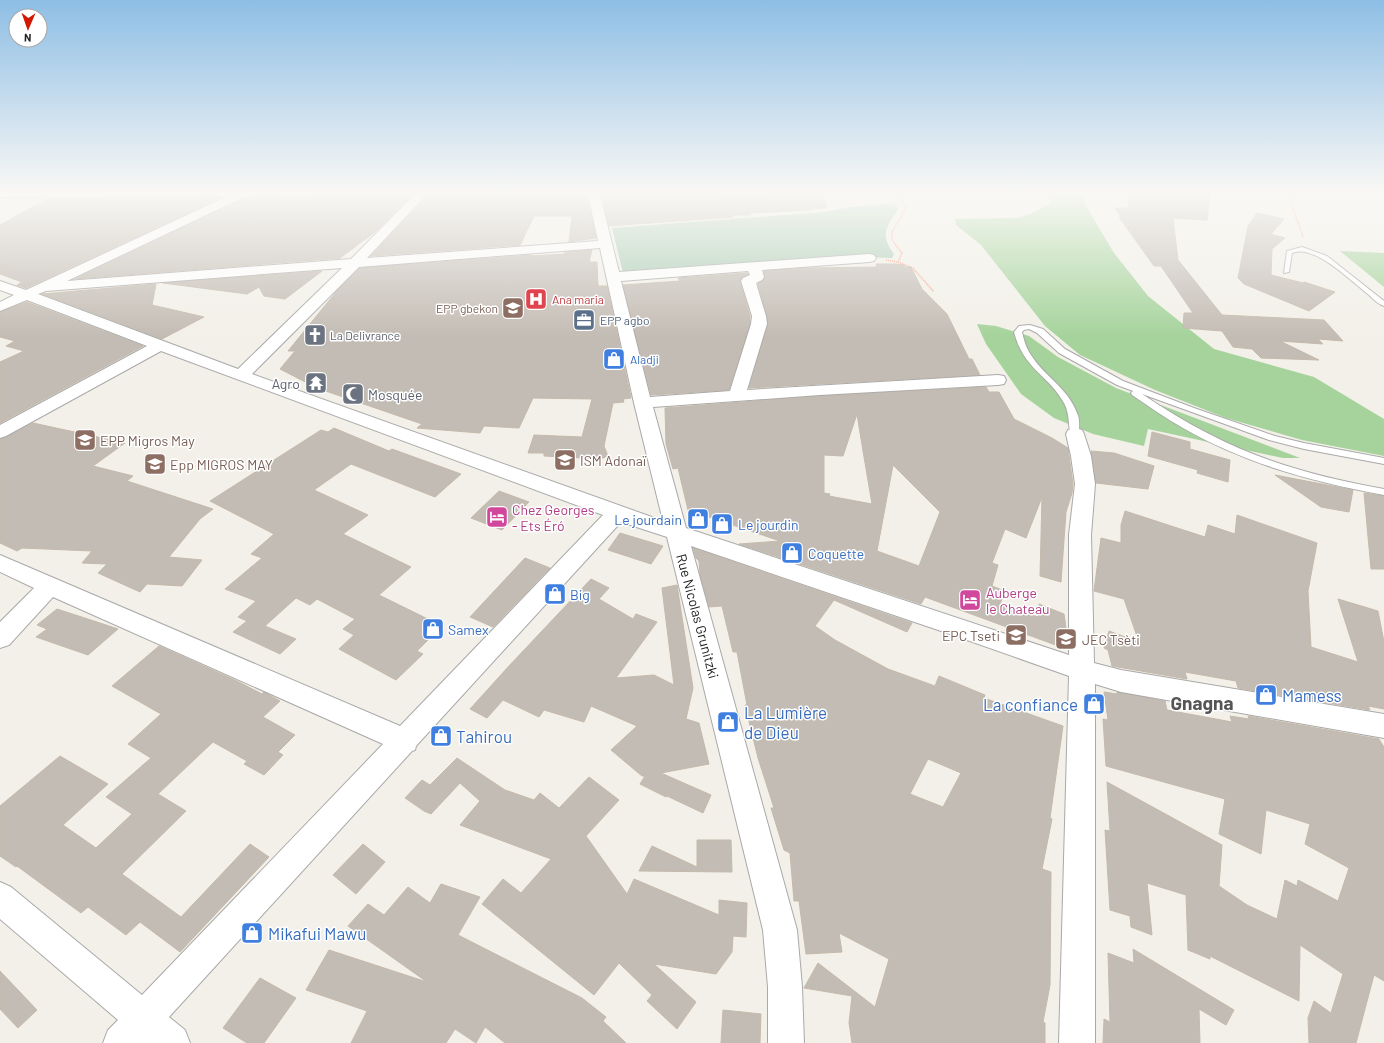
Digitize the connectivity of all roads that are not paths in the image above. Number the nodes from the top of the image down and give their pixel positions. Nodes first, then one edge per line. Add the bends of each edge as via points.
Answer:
1 (144, 240) edge
2 (377, 240) edge
3 (605, 240) edge
4 (606, 244) junction
5 (869, 258) road end
6 (356, 262) junction
7 (754, 267) junction
8 (1286, 272) dead end
9 (613, 277) junction
10 (0, 285) edge
11 (34, 291) junction
12 (1384, 304) edge
13 (0, 307) edge
14 (160, 345) junction
15 (241, 376) junction
16 (998, 380) dead end
17 (1120, 383) junction
18 (737, 395) junction
19 (643, 403) junction
20 (0, 432) edge
21 (1075, 434) joint
22 (1384, 461) edge
23 (1384, 492) edge
24 (617, 513) junction
25 (677, 533) junction
26 (0, 563) edge
27 (50, 586) junction
28 (0, 638) edge
29 (1082, 670) junction
30 (1384, 726) edge
31 (405, 741) junction
32 (0, 898) edge
33 (132, 1031) edge
34 (172, 1043) edge
35 (786, 1043) edge
36 (1077, 1043) edge

1 - 11 street
2 - 6 street
3 - 4 street, Rue Nicolas Grunitzki
4 - 6 street
4 - 9 street, Rue Nicolas Grunitzki
5 - 7 street
6 - 11 street
6 - 15 street
7 - 9 street
7 - 18 street via 757,277 748,281 759,316 758,324
8 - 12 lane via 1289,252 1296,249 1308,250 1325,256
9 - 19 street, Rue Nicolas Grunitzki
10 - 11 street
11 - 13 street
11 - 14 street
14 - 15 street
14 - 20 street
15 - 24 street
16 - 18 street
17 - 21 lane via 1062,351 1040,331 1026,327 1020,329 1019,338 1028,357 1069,405 1073,414
17 - 22 lane via 1272,438
17 - 23 lane via 1193,431 1256,461 1313,478
18 - 19 street
19 - 25 street, Rue Nicolas Grunitzki
21 - 29 street via 1085,484 1080,534
24 - 25 street
24 - 31 street
25 - 29 street
25 - 35 street, Rue Nicolas Grunitzki via 780,930
26 - 27 street
27 - 28 street
27 - 31 street
29 - 30 street via 1121,681
29 - 36 street
31 - 33 street
32 - 33 street
33 - 34 street

